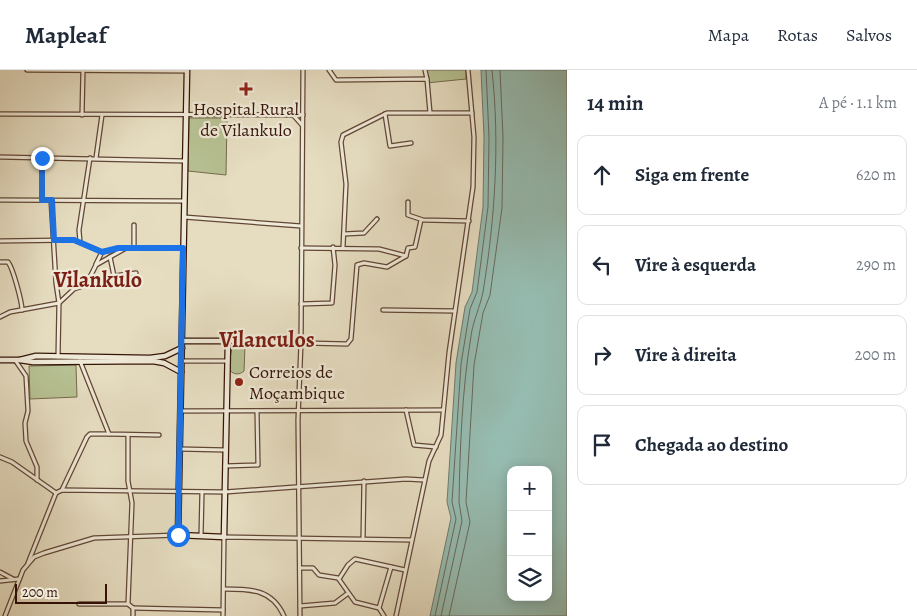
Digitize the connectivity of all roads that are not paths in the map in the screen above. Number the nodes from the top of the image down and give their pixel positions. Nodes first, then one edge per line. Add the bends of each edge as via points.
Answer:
1 (26, 70) edge
2 (83, 70) edge
3 (303, 70) edge
4 (329, 70) edge
5 (426, 70) edge
6 (468, 70) edge
7 (187, 71) edge
8 (426, 80) junction
9 (430, 113) junction
10 (472, 113) junction
11 (0, 114) edge
12 (385, 114) junction
13 (82, 115) junction
14 (102, 115) junction
15 (294, 115) junction
16 (302, 115) junction
17 (186, 116) junction
18 (302, 125) junction
19 (411, 143) dead end
20 (0, 157) edge
21 (42, 158) junction
22 (90, 158) junction
23 (96, 158) junction
24 (185, 161) junction
25 (0, 200) edge
26 (42, 200) junction
27 (52, 200) junction
28 (85, 200) junction
29 (184, 201) junction
30 (408, 202) dead end
31 (184, 217) junction
32 (377, 219) dead end
33 (421, 220) junction
34 (469, 221) junction
35 (134, 225) dead end
36 (302, 226) junction
37 (79, 230) junction
38 (344, 234) junction
39 (54, 240) junction
40 (74, 240) junction
41 (0, 241) edge
42 (80, 242) junction
43 (333, 247) junction
44 (343, 247) junction
45 (126, 248) junction
46 (134, 248) junction
47 (183, 248) junction
48 (301, 248) junction
49 (102, 252) junction
50 (406, 256) junction
51 (110, 257) junction
52 (0, 262) edge
53 (96, 265) junction
54 (136, 273) dead end
55 (114, 276) junction
56 (86, 283) junction
57 (59, 303) junction
58 (301, 304) junction
59 (22, 310) junction
60 (383, 310) dead end
61 (455, 311) junction
62 (0, 317) edge
63 (182, 341) junction
64 (228, 341) junction
65 (301, 343) junction
66 (182, 348) junction
67 (38, 356) junction
68 (58, 358) junction
69 (31, 359) junction
70 (0, 360) edge
71 (17, 360) junction
72 (80, 361) junction
73 (182, 361) junction
74 (227, 361) junction
75 (38, 362) junction
76 (181, 372) junction
77 (181, 410) junction
78 (226, 410) junction
79 (406, 410) junction
80 (443, 410) junction
81 (257, 411) junction
82 (299, 411) junction
83 (109, 434) junction
84 (159, 434) dead end
85 (128, 435) junction
86 (436, 447) junction
87 (180, 450) junction
88 (225, 450) junction
89 (0, 456) edge
90 (225, 466) junction
91 (37, 480) junction
92 (424, 480) junction
93 (364, 481) junction
94 (298, 487) junction
95 (62, 490) junction
96 (129, 490) junction
97 (179, 491) junction
98 (202, 492) junction
99 (225, 492) junction
100 (56, 493) junction
101 (131, 535) junction
102 (178, 535) junction
103 (201, 536) junction
104 (224, 536) junction
105 (299, 537) junction
106 (363, 539) junction
107 (411, 540) junction
108 (28, 562) junction
109 (391, 567) junction
110 (300, 568) junction
111 (405, 570) junction
112 (0, 572) edge
113 (19, 579) junction
114 (339, 579) junction
115 (14, 580) junction
116 (0, 581) edge
117 (224, 590) junction
118 (347, 594) junction
119 (79, 604) dead end
120 (128, 604) junction
121 (300, 606) junction
122 (133, 608) junction
123 (379, 608) junction
124 (223, 610) junction
125 (5, 616) edge
126 (133, 616) edge
127 (223, 616) edge
128 (284, 616) edge
129 (300, 616) edge
130 (384, 616) edge
131 (396, 616) edge

1 - 2 street
2 - 7 street
2 - 13 street
3 - 16 street
4 - 8 street via 336,80
5 - 8 street
6 - 10 street
7 - 17 main road
8 - 9 street
9 - 10 street
9 - 12 street
10 - 34 street via 474,175
11 - 13 street
12 - 19 street via 390,146
12 - 38 street via 346,132 341,138 346,184
13 - 14 street
14 - 17 street
14 - 23 street
15 - 16 street
15 - 17 street
15 - 18 street
16 - 18 street
17 - 24 main road
18 - 36 street
20 - 21 street
21 - 22 street
21 - 26 street
22 - 23 street
22 - 28 street
23 - 24 street
24 - 29 main road
25 - 26 street
26 - 27 street
27 - 28 street
27 - 39 street
28 - 29 street
28 - 37 street
29 - 31 main road
30 - 33 street via 408,215
31 - 36 street
31 - 47 main road
32 - 38 street via 364,233
33 - 34 street
33 - 50 street via 415,247 408,248
34 - 61 street
35 - 46 street
36 - 48 street
37 - 40 street
37 - 42 street
38 - 44 street
39 - 40 street
39 - 41 street
39 - 57 street
40 - 42 street
42 - 49 street
43 - 44 street
43 - 48 street
43 - 58 street via 332,303
44 - 50 street via 383,249
45 - 46 street
45 - 49 street
45 - 51 street
46 - 47 street
47 - 63 main road
48 - 58 street
49 - 53 street
50 - 65 street via 387,266 357,265 351,339 347,344
51 - 53 street
51 - 55 street
52 - 59 street via 8,262 12,267 14,283 22,298
53 - 56 street
54 - 55 street
55 - 56 street
56 - 57 street via 74,288
57 - 59 street
57 - 68 street
58 - 65 street
59 - 62 street
60 - 61 street
61 - 80 street
63 - 64 main road
63 - 66 main road
64 - 65 street
64 - 74 main road
65 - 82 street
66 - 68 main road via 159,358
66 - 73 main road
67 - 68 main road
67 - 69 main road
67 - 75 main road
69 - 71 main road
69 - 75 main road
70 - 71 main road
71 - 91 street via 26,376 26,441 37,467
72 - 75 main road
72 - 76 main road via 154,361
72 - 83 street
73 - 74 street
73 - 76 main road
74 - 78 main road
76 - 77 main road
77 - 78 street
77 - 87 main road
78 - 81 street
78 - 88 main road
79 - 80 street
79 - 82 street
79 - 86 street via 414,445
80 - 86 street
81 - 82 street
81 - 90 street via 258,465
82 - 94 street
83 - 85 street
83 - 95 street via 87,436
84 - 85 street
85 - 96 street
86 - 92 street
87 - 88 street
87 - 97 main road
88 - 90 main road
89 - 91 street
90 - 99 main road
91 - 100 street
92 - 93 street
92 - 107 street
93 - 94 street
93 - 106 street
94 - 99 street
94 - 105 street
95 - 96 street
95 - 100 street
96 - 97 street
96 - 101 street
97 - 98 street
97 - 102 main road
98 - 99 street
98 - 103 street
99 - 104 main road
100 - 108 street
101 - 102 street
101 - 108 street via 87,539 44,553
101 - 120 street
102 - 103 main road
103 - 104 main road
104 - 105 street
104 - 117 street
105 - 106 street
105 - 110 street
106 - 107 street
107 - 111 street
108 - 113 street
109 - 111 street
109 - 114 street via 355,559
109 - 123 street
110 - 114 street via 313,568 319,575
110 - 121 street
111 - 131 street
112 - 115 street
113 - 115 street
113 - 125 street
114 - 118 street
115 - 116 street
117 - 124 street
117 - 128 street via 250,590 270,596
118 - 121 street via 335,603
118 - 123 street via 356,603
119 - 120 street
120 - 122 street
121 - 129 street
122 - 124 street
122 - 126 street
123 - 130 street
124 - 127 street

